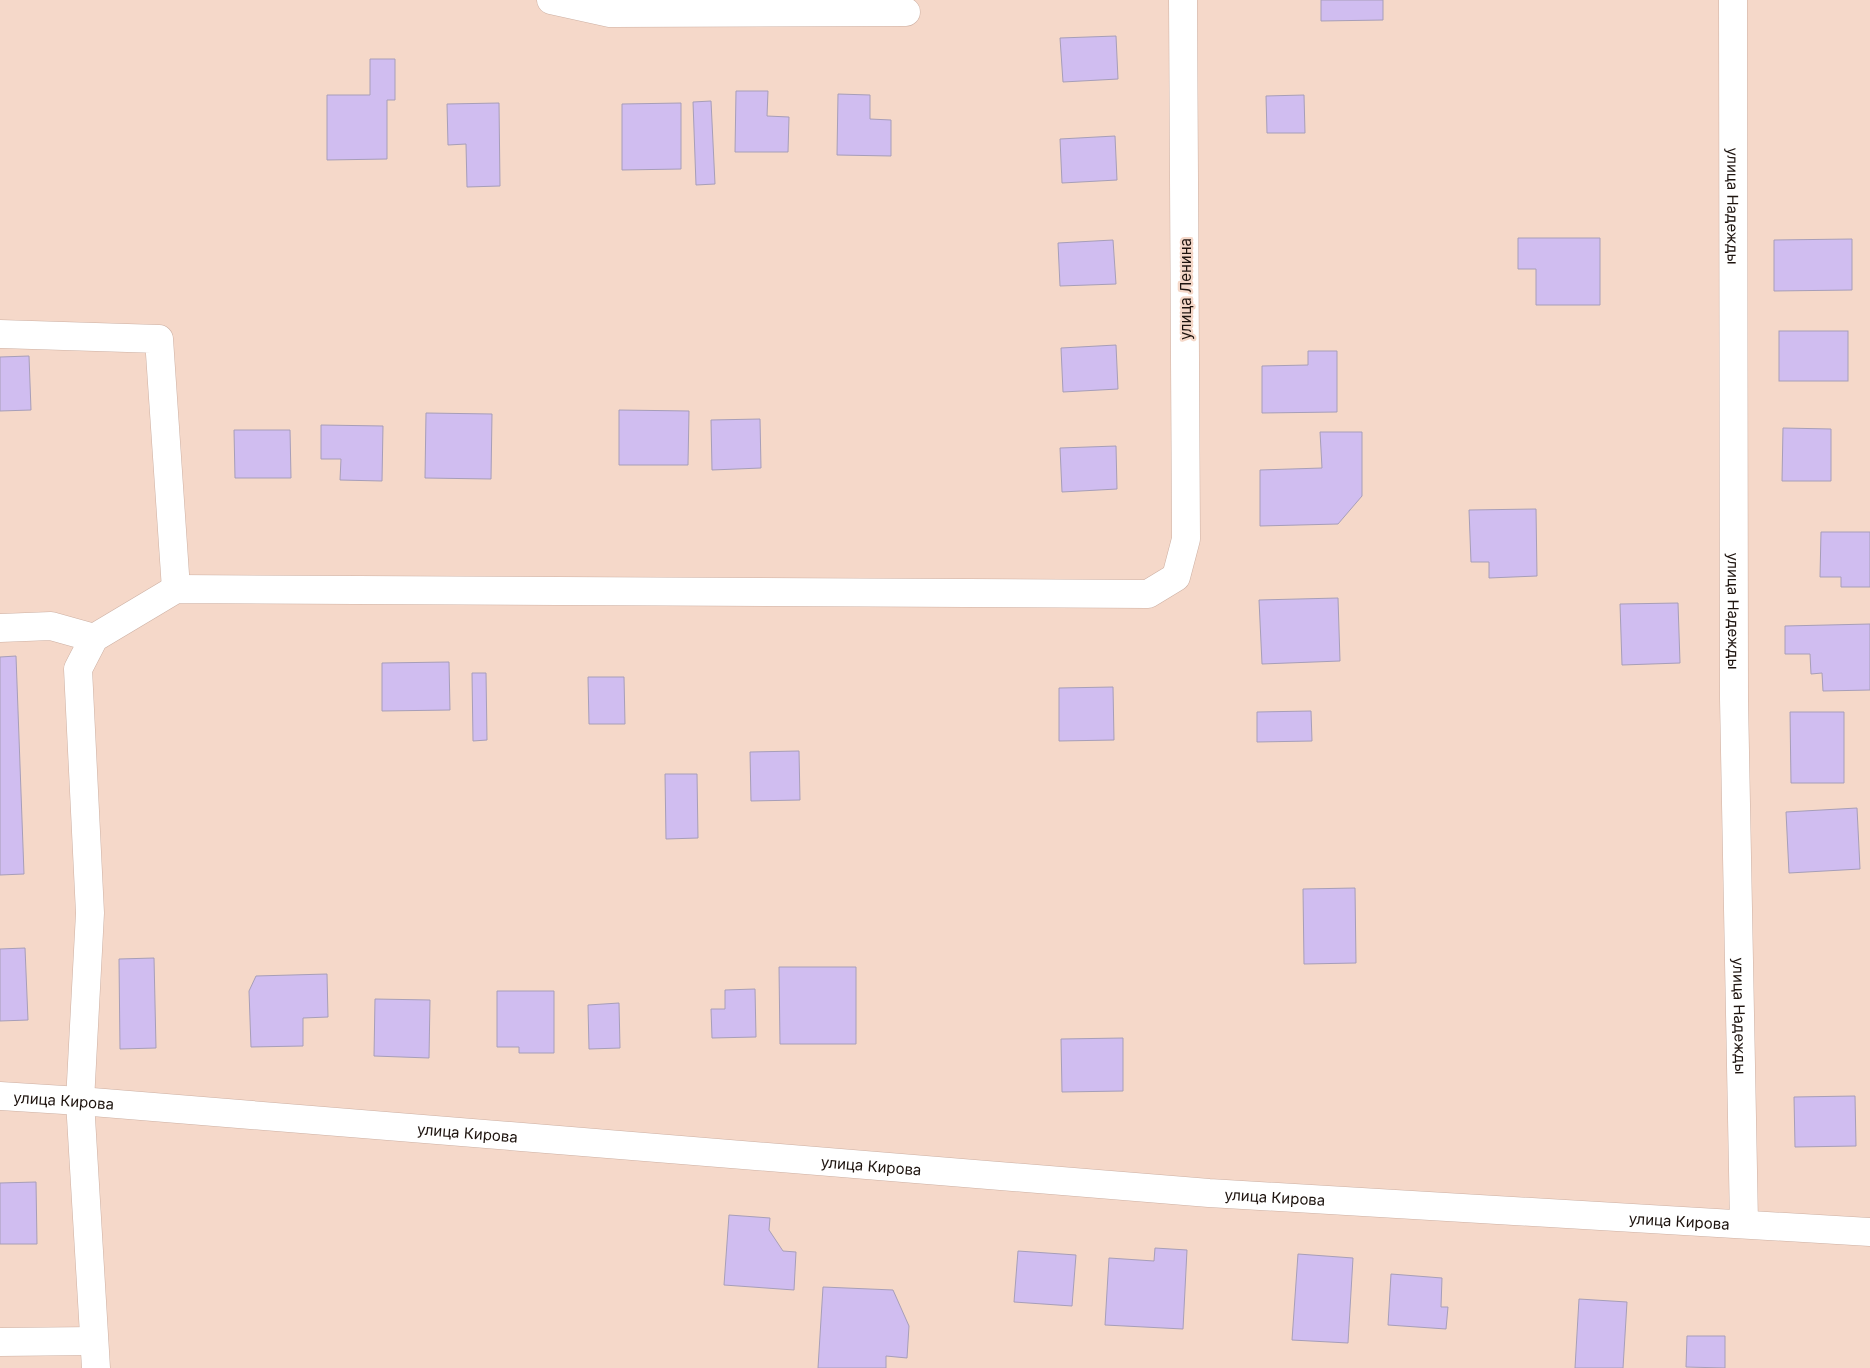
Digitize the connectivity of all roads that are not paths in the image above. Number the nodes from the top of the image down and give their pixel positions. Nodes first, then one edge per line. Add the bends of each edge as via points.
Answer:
1 (551, 0) edge
2 (1182, 0) edge
3 (1732, 0) edge
4 (906, 12) dead end
5 (0, 334) edge
6 (176, 589) junction
7 (0, 628) edge
8 (94, 638) junction
9 (0, 1096) edge
10 (80, 1101) junction
11 (1744, 1224) junction
12 (1870, 1232) edge
13 (0, 1342) edge
14 (95, 1355) edge

1 - 4 street via 610,13
2 - 6 street, улица Ленина via 1186,539 1176,577 1148,594
3 - 11 street, улица Надежды via 1734,700
5 - 6 street via 159,339
6 - 8 street
7 - 8 street via 50,626
8 - 10 street via 78,669 90,913
9 - 10 street, улица Кирова
10 - 11 street, улица Кирова via 1209,1194
10 - 14 street
11 - 12 street, улица Кирова
13 - 14 street

